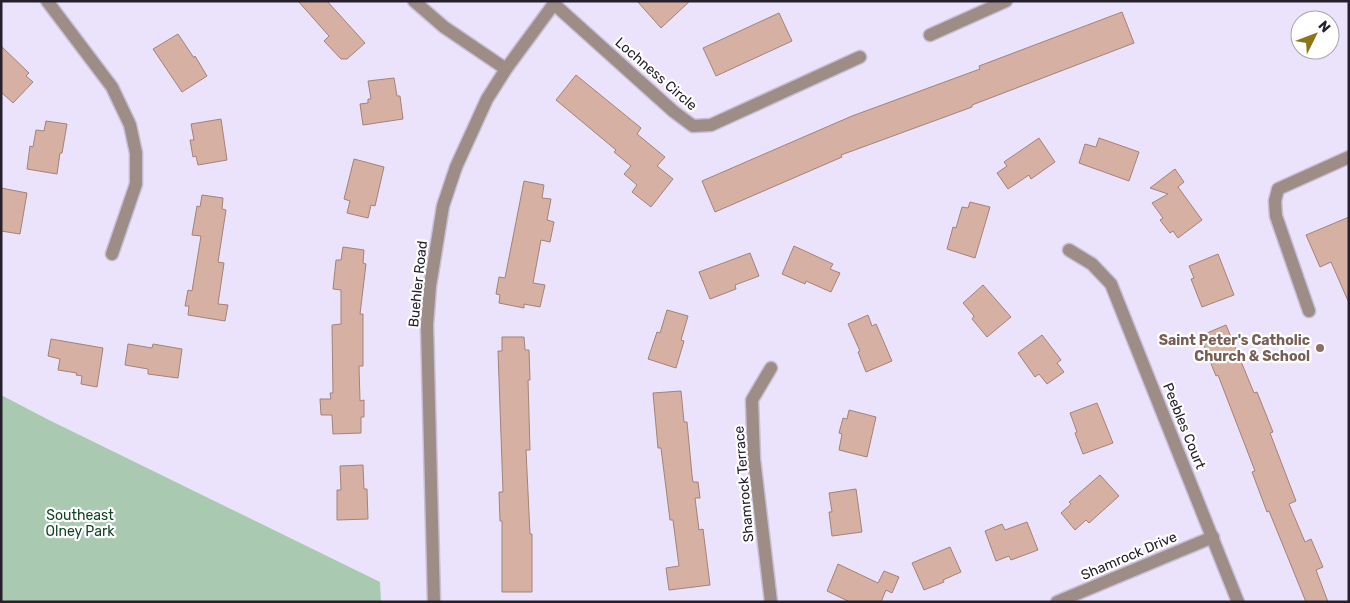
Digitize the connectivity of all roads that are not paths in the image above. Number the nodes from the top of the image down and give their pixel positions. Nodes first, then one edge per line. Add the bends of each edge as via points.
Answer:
1 (47, 1) edge
2 (414, 1) edge
3 (1006, 1) edge
4 (555, 2) edge
5 (930, 35) dead end
6 (860, 57) dead end
7 (506, 69) junction
8 (1349, 157) edge
9 (1069, 250) dead end
10 (112, 254) dead end
11 (1310, 311) dead end
12 (771, 368) dead end
13 (1213, 537) junction
14 (434, 602) edge
15 (771, 602) edge
16 (1057, 602) edge
17 (1238, 602) edge

1 - 10 street via 112,87 130,125 136,153 136,184
2 - 7 street via 444,27
3 - 5 street
4 - 6 street, Lochness Circle via 673,111 694,126 711,125
4 - 7 street, Buehler Road
7 - 14 street, Buehler Road via 487,99 456,167 443,206 430,286 428,326
8 - 11 street via 1278,189 1276,216
9 - 13 street, Peebles Court via 1092,264 1111,284
12 - 15 street, Shamrock Terrace via 752,400 754,458
13 - 16 street, Shamrock Drive
13 - 17 street, Peebles Court

